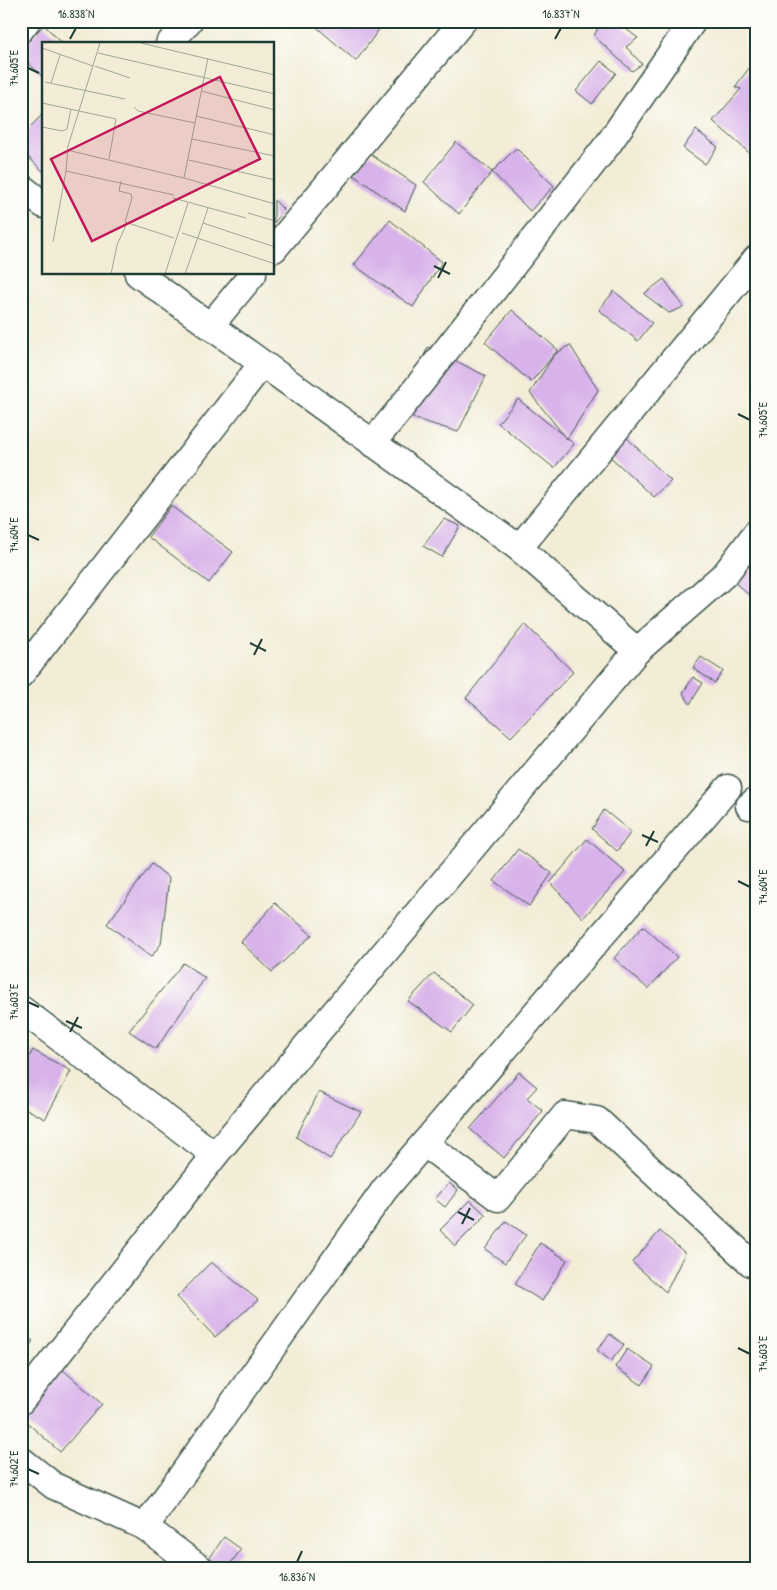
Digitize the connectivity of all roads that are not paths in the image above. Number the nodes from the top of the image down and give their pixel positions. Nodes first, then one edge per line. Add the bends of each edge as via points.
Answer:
1 (27, 21) edge
2 (189, 21) edge
3 (463, 21) edge
4 (692, 21) edge
5 (21, 29) edge
6 (171, 42) edge
7 (275, 248) edge
8 (756, 259) edge
9 (139, 275) edge
10 (252, 275) edge
11 (210, 326) junction
12 (262, 364) junction
13 (372, 442) junction
14 (756, 533) edge
15 (519, 548) junction
16 (637, 651) junction
17 (21, 674) edge
18 (728, 788) dead end
19 (21, 1009) edge
20 (424, 1144) junction
21 (215, 1155) junction
22 (756, 1259) edge
23 (21, 1401) edge
24 (21, 1460) edge
25 (145, 1527) junction
26 (201, 1569) edge

1 - 5 street
2 - 6 street
3 - 7 street
4 - 13 street via 609,143
8 - 15 street
9 - 11 street
10 - 11 street
11 - 12 street
12 - 13 street
12 - 17 street
13 - 15 street
14 - 16 street via 726,573
15 - 16 street
16 - 21 street
18 - 20 street
19 - 21 street
20 - 22 street via 498,1198 565,1115 597,1120 751,1263
20 - 25 street via 385,1189
21 - 23 street
24 - 25 street via 54,1486
25 - 26 street

